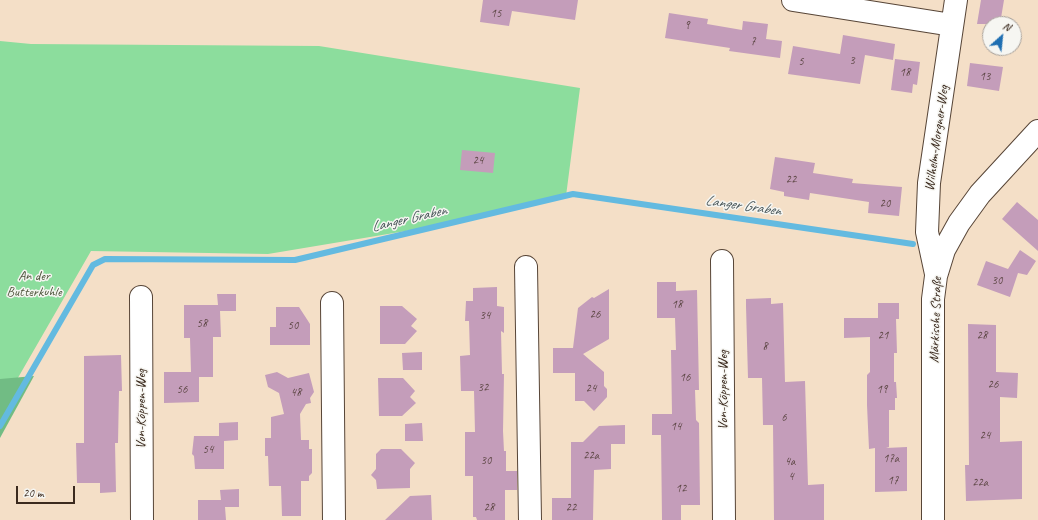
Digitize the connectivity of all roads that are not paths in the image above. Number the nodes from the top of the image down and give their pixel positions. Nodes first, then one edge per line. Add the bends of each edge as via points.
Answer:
1 (793, 0) edge
2 (956, 0) edge
3 (952, 25) junction
4 (1038, 131) edge
5 (722, 261) dead end
6 (526, 267) dead end
7 (936, 276) junction
8 (141, 297) dead end
9 (332, 303) dead end
10 (142, 520) edge
11 (334, 520) edge
12 (530, 520) edge
13 (724, 520) edge
14 (933, 520) edge

1 - 3 street
2 - 3 street, Wilhelm-Morgner-Weg
3 - 7 street, Wilhelm-Morgner-Weg via 929,183 927,232
4 - 7 street, Märkische Straße via 980,194 963,217 944,250
5 - 13 street, Von-Köppen-Weg
6 - 12 street
7 - 14 street, Märkische Straße via 933,299
8 - 10 street, Von-Köppen-Weg
9 - 11 street

